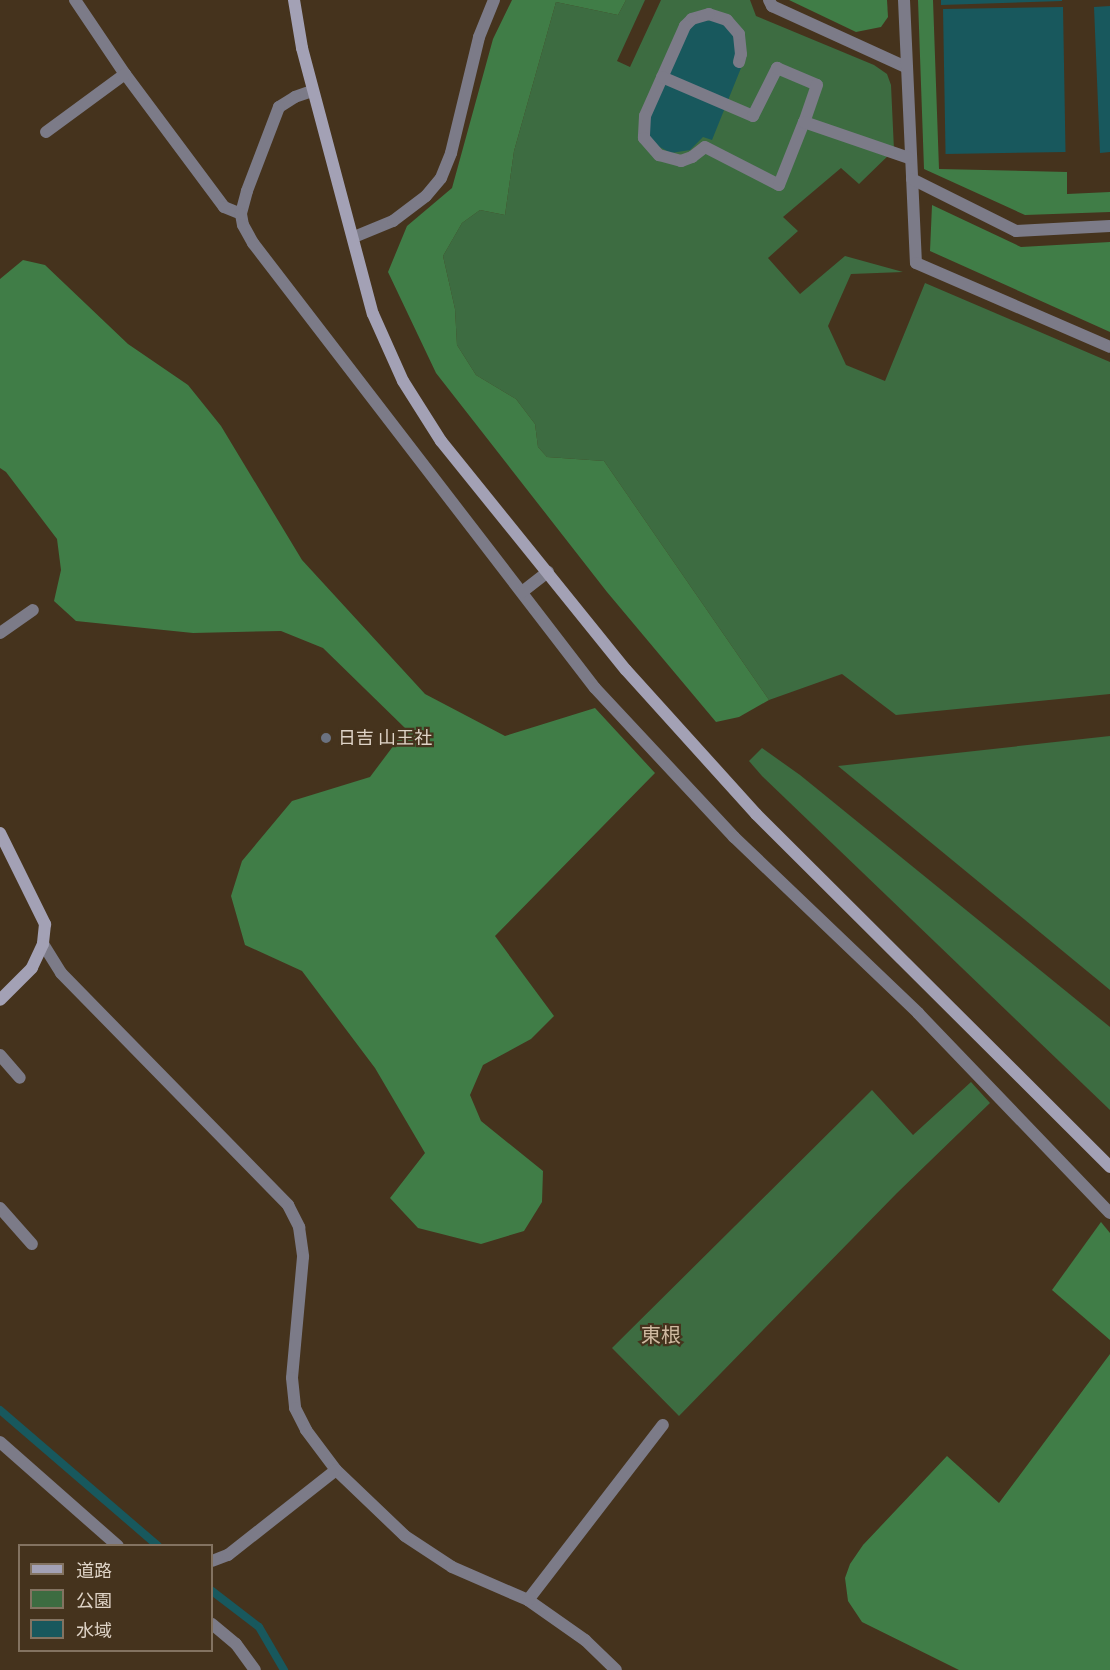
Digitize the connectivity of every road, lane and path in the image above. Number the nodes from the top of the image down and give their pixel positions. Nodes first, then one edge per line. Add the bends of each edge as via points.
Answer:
1 (75, 0) edge
2 (294, 0) edge
3 (494, 0) edge
4 (769, 0) edge
5 (904, 0) edge
6 (739, 62) dead end
7 (906, 68) junction
8 (125, 74) junction
9 (662, 77) junction
10 (312, 91) junction
11 (804, 122) junction
12 (46, 132) dead end
13 (909, 158) junction
14 (912, 178) junction
15 (241, 214) junction
16 (1110, 226) edge
17 (354, 237) junction
18 (1110, 347) edge
19 (548, 572) junction
20 (522, 592) junction
21 (33, 610) dead end
22 (0, 633) edge
23 (0, 833) edge
24 (43, 944) junction
25 (0, 1000) edge
26 (0, 1055) edge
27 (20, 1078) dead end
28 (1110, 1167) edge
29 (0, 1208) edge
30 (1110, 1213) edge
31 (32, 1244) dead end
32 (663, 1425) dead end
33 (0, 1442) edge
34 (336, 1470) junction
35 (117, 1544) edge
36 (213, 1561) edge
37 (528, 1600) junction
38 (213, 1625) edge
39 (255, 1670) edge
40 (616, 1670) edge

1 - 8 street
2 - 10 street
3 - 17 street via 479,37 451,153 441,178 426,196 393,221
4 - 7 street via 772,6
5 - 7 street
6 - 9 street via 741,44 734,27 718,16 700,16 680,32
7 - 13 street
8 - 12 street
8 - 15 street via 224,207
9 - 11 street via 753,116 777,68 817,86
9 - 11 street via 643,127 651,148 668,159 681,161 705,147 779,185
10 - 15 street via 279,107
10 - 17 street
11 - 13 street
13 - 14 street
14 - 16 street via 1016,231
14 - 18 street via 916,263
15 - 20 street via 253,243
17 - 19 street via 373,314 403,381 441,441
19 - 20 street
19 - 28 street via 626,670 756,814
20 - 30 street via 595,688 734,837 918,1013
21 - 22 street
23 - 24 street via 45,924
24 - 25 street via 32,968
24 - 34 street via 61,973 288,1205 298,1227 303,1257 292,1377 295,1408
26 - 27 street
29 - 31 street
32 - 37 street
33 - 35 street
34 - 36 street via 228,1555
34 - 37 street via 414,1542 452,1567
37 - 40 street via 585,1640
38 - 39 street via 236,1644

